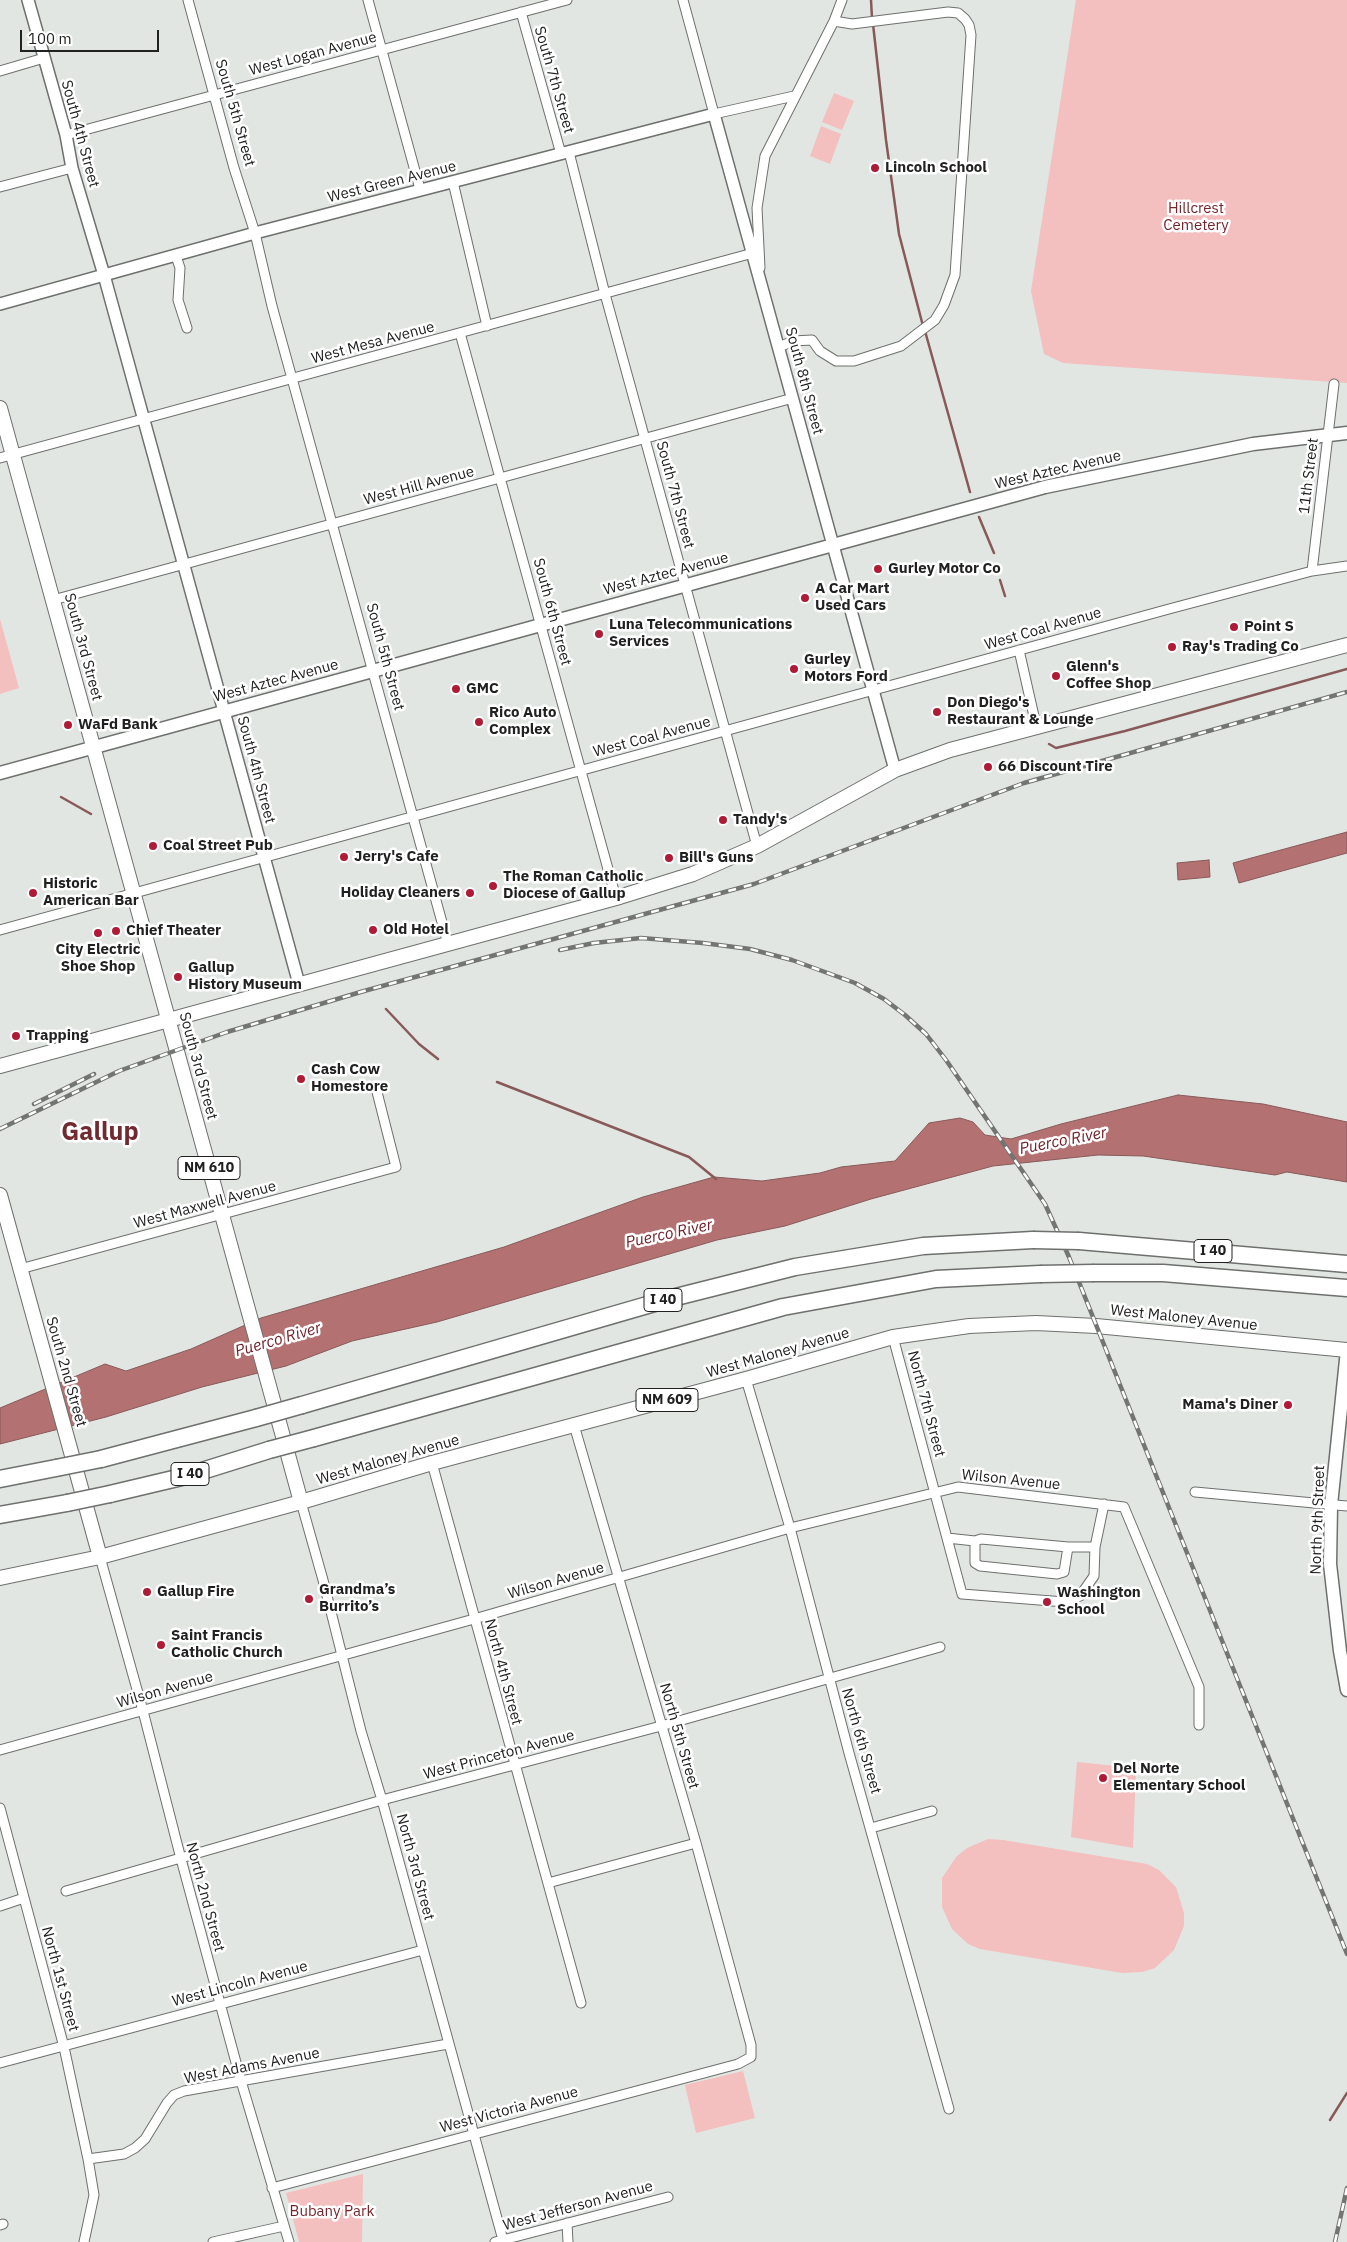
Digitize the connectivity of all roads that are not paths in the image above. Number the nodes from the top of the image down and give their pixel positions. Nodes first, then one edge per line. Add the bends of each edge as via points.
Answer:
1 (28, 0) edge
2 (188, 0) edge
3 (368, 0) edge
4 (567, 0) edge
5 (683, 0) edge
6 (840, 3) edge
7 (521, 12) junction
8 (834, 21) junction
9 (382, 50) junction
10 (44, 58) junction
11 (0, 70) edge
12 (214, 95) junction
13 (794, 96) junction
14 (714, 114) junction
15 (66, 135) junction
16 (565, 153) junction
17 (72, 168) junction
18 (453, 182) junction
19 (0, 187) edge
20 (420, 189) junction
21 (255, 233) junction
22 (753, 253) junction
23 (176, 256) junction
24 (104, 275) junction
25 (760, 281) junction
26 (605, 294) junction
27 (0, 304) edge
28 (487, 326) junction
29 (187, 328) dead end
30 (460, 333) junction
31 (779, 347) junction
32 (292, 379) junction
33 (1334, 384) dead end
34 (793, 398) junction
35 (0, 408) edge
36 (144, 419) junction
37 (1347, 433) edge
38 (1328, 435) junction
39 (645, 438) junction
40 (6, 457) edge
41 (500, 478) junction
42 (332, 524) junction
43 (834, 546) junction
44 (184, 564) junction
45 (1347, 566) edge
46 (1312, 571) junction
47 (686, 586) junction
48 (53, 600) junction
49 (541, 625) junction
50 (1347, 645) edge
51 (1019, 650) junction
52 (373, 671) junction
53 (873, 691) junction
54 (224, 712) junction
55 (1036, 726) junction
56 (726, 731) junction
57 (94, 747) junction
58 (895, 770) junction
59 (581, 771) junction
60 (0, 773) edge
61 (414, 818) junction
62 (758, 846) junction
63 (264, 858) junction
64 (135, 893) junction
65 (616, 898) junction
66 (0, 930) edge
67 (448, 944) junction
68 (300, 984) junction
69 (169, 1020) junction
70 (0, 1066) edge
71 (377, 1092) dead end
72 (0, 1195) edge
73 (222, 1214) junction
74 (1296, 1259) junction
75 (1347, 1260) edge
76 (1347, 1264) edge
77 (20, 1269) junction
78 (1347, 1288) edge
79 (893, 1337) junction
80 (1347, 1350) edge
81 (746, 1379) junction
82 (574, 1424) junction
83 (432, 1463) junction
84 (0, 1479) edge
85 (935, 1492) junction
86 (1195, 1492) dead end
87 (301, 1502) junction
88 (1104, 1504) junction
89 (1331, 1505) junction
90 (1347, 1506) edge
91 (0, 1515) edge
92 (790, 1528) junction
93 (947, 1538) junction
94 (975, 1540) junction
95 (1068, 1547) junction
96 (1095, 1547) junction
97 (100, 1557) junction
98 (0, 1578) edge
99 (619, 1578) junction
100 (474, 1619) junction
101 (940, 1647) dead end
102 (341, 1654) junction
103 (829, 1679) junction
104 (1347, 1690) edge
105 (143, 1710) junction
106 (661, 1726) junction
107 (1200, 1726) dead end
108 (0, 1750) edge
109 (514, 1766) junction
110 (382, 1800) junction
111 (0, 1808) edge
112 (932, 1811) dead end
113 (871, 1828) junction
114 (696, 1843) junction
115 (181, 1859) junction
116 (548, 1883) junction
117 (66, 1891) dead end
118 (24, 1898) junction
119 (0, 1906) edge
120 (423, 1950) junction
121 (220, 2003) junction
122 (581, 2003) dead end
123 (448, 2044) junction
124 (64, 2047) junction
125 (751, 2057) joint
126 (0, 2063) edge
127 (242, 2081) junction
128 (949, 2109) dead end
129 (473, 2134) junction
130 (88, 2159) junction
131 (272, 2188) junction
132 (668, 2197) dead end
133 (567, 2223) junction
134 (284, 2226) junction
135 (499, 2241) edge
136 (84, 2242) edge
137 (213, 2242) edge
138 (289, 2242) edge
139 (568, 2242) edge

1 - 10 street, South 4th Street
2 - 12 street, South 5th Street
3 - 9 street
4 - 7 street, West Logan Avenue
5 - 14 street, South 8th Street
6 - 8 street
7 - 9 street, West Logan Avenue
7 - 16 street, South 7th Street
8 - 13 street
8 - 31 street via 852,24 948,12 958,13 969,26 971,35 955,275 935,320 901,346 854,361 836,361 820,351 812,340 793,341
9 - 12 street, West Logan Avenue
9 - 20 street
10 - 11 street
10 - 15 street, South 4th Street
12 - 15 street, West Logan Avenue
12 - 21 street, South 5th Street
13 - 14 street, West Green Avenue
13 - 25 street via 765,156 757,208
14 - 16 street, West Green Avenue
14 - 22 street, South 8th Street
15 - 17 street, South 4th Street
16 - 18 street, West Green Avenue
16 - 26 street, South 7th Street
17 - 19 street
17 - 24 street, South 4th Street
18 - 20 street, West Green Avenue
18 - 28 street
20 - 21 street, West Green Avenue
21 - 23 street, West Green Avenue
21 - 32 street
22 - 25 street, South 8th Street
22 - 26 street, West Mesa Avenue
23 - 24 street, West Green Avenue
23 - 29 street via 180,268 178,300
24 - 27 street, West Green Avenue
24 - 36 street
25 - 31 street, South 8th Street
26 - 28 street, West Mesa Avenue
26 - 39 street, South 7th Street
28 - 30 street, West Mesa Avenue
30 - 32 street, West Mesa Avenue
30 - 41 street, South 6th Street
31 - 34 street, South 8th Street
32 - 36 street, West Mesa Avenue
32 - 42 street, South 5th Street
33 - 38 street, 11th Street
34 - 39 street, West Hill Avenue
34 - 43 street, South 8th Street
35 - 40 main road, South 3rd Street / NM 610
36 - 40 street, West Mesa Avenue
36 - 44 street, South 4th Street
37 - 38 main road, West Aztec Avenue
38 - 43 main road, West Aztec Avenue via 1253,444 1046,486
38 - 46 street, 11th Street
39 - 41 street, West Hill Avenue
39 - 47 street, South 7th Street
40 - 48 main road, South 3rd Street / NM 610
41 - 42 street, West Hill Avenue
41 - 49 street, South 6th Street
42 - 44 street, West Hill Avenue
42 - 52 street, South 5th Street
43 - 47 main road, West Aztec Avenue
43 - 53 street, South 8th Street
44 - 48 street, West Hill Avenue
44 - 54 street, South 4th Street
45 - 46 street, West Coal Avenue
46 - 51 street, West Coal Avenue
47 - 49 main road, West Aztec Avenue
47 - 56 street, South 7th Street
48 - 57 main road, South 3rd Street / NM 610
49 - 52 main road, West Aztec Avenue
49 - 59 street, South 6th Street
50 - 55 main road
51 - 53 street, West Coal Avenue
51 - 55 street
52 - 54 main road, West Aztec Avenue
52 - 61 street, South 5th Street
53 - 56 street, West Coal Avenue
53 - 58 street, South 8th Street
54 - 57 main road, West Aztec Avenue
54 - 63 street, South 4th Street
55 - 58 main road via 950,750
56 - 59 street, West Coal Avenue
56 - 62 street, South 7th Street
57 - 60 main road, West Aztec Avenue
57 - 64 main road, South 3rd Street / NM 610
58 - 62 main road
59 - 61 street, West Coal Avenue
59 - 65 street, South 6th Street
61 - 63 street, West Coal Avenue
61 - 67 street, South 5th Street
62 - 65 main road via 693,874
63 - 64 street, West Coal Avenue
63 - 68 street, South 4th Street
64 - 66 street, West Coal Avenue
64 - 69 main road, South 3rd Street / NM 610
65 - 67 main road
67 - 68 main road
68 - 69 main road
69 - 70 main road
69 - 73 main road, South 3rd Street / NM 610
71 - 73 street, West Maxwell Avenue via 396,1167
72 - 77 main road, South 2nd Street
73 - 77 street, West Maxwell Avenue
73 - 87 main road, South 3rd Street / NM 610
74 - 75 highway
74 - 76 highway, I 40
74 - 84 highway, I 40, bridge via 1033,1240 923,1246 795,1267 659,1302 256,1418 101,1459
77 - 97 main road, South 2nd Street
78 - 91 highway, I 40, bridge via 1164,1274 1040,1274 936,1279 783,1308 269,1450 186,1476
79 - 80 main road, West Maloney Avenue / NM 609 via 969,1326 1036,1323
79 - 81 main road, West Maloney Avenue / NM 609
79 - 85 street, North 7th Street
80 - 89 main road, North 9th Street
81 - 82 main road, West Maloney Avenue / NM 609
81 - 92 street, North 6th Street
82 - 83 main road, West Maloney Avenue / NM 609
82 - 99 street, North 5th Street
83 - 87 main road, West Maloney Avenue / NM 609
83 - 100 street, North 4th Street
85 - 88 street, Wilson Avenue via 958,1487
85 - 92 street, Wilson Avenue
85 - 93 street, North 7th Street
86 - 89 street
87 - 97 main road, West Maloney Avenue / NM 609
87 - 102 street, North 3rd Street
88 - 96 street
88 - 107 street, Wilson Avenue via 1124,1506 1199,1687
89 - 90 street
89 - 104 main road, North 9th Street via 1330,1564
92 - 99 street, Wilson Avenue
92 - 103 street, North 6th Street
93 - 94 street
93 - 96 street, North 7th Street via 962,1594 1041,1601 1065,1602 1080,1596 1094,1576
94 - 95 street
94 - 95 street via 975,1564 1057,1574 1064,1572
95 - 96 street
97 - 98 main road, West Maloney Avenue / NM 609
97 - 105 street, North 2nd Street
99 - 100 street, Wilson Avenue
99 - 106 street, North 5th Street
100 - 102 street, Wilson Avenue
100 - 109 street, North 4th Street
101 - 103 street, West Princeton Avenue
102 - 105 street, Wilson Avenue
102 - 110 street, North 3rd Street
103 - 106 street, West Princeton Avenue
103 - 113 street, North 6th Street
105 - 108 street, Wilson Avenue
105 - 115 street, North 2nd Street
106 - 109 street, West Princeton Avenue
106 - 114 street, North 5th Street
109 - 110 street, West Princeton Avenue
109 - 116 street, North 4th Street
110 - 115 street, West Princeton Avenue
110 - 120 street, North 3rd Street
111 - 118 street, North 1st Street
112 - 113 street
113 - 128 street, North 6th Street
114 - 116 street
114 - 125 street, North 5th Street via 751,2045
115 - 117 street, West Princeton Avenue
115 - 121 street, North 2nd Street
116 - 122 street, North 4th Street
118 - 119 street
118 - 124 street, North 1st Street
120 - 121 street, West Lincoln Avenue
120 - 123 street, North 3rd Street
121 - 124 street, West Lincoln Avenue
121 - 127 street, North 2nd Street
123 - 127 street, West Adams Avenue
123 - 129 street, North 3rd Street
124 - 126 street, West Lincoln Avenue
124 - 130 street, North 1st Street
125 - 129 street, West Victoria Avenue via 738,2064
127 - 130 street, West Adams Avenue via 174,2096 145,2139 135,2148 124,2154
127 - 131 street, North 2nd Street
129 - 131 street, West Victoria Avenue
129 - 135 street, North 3rd Street
130 - 136 street, North 1st Street via 94,2195
131 - 134 street, North 2nd Street
132 - 133 street, West Jefferson Avenue
133 - 135 street, West Jefferson Avenue
133 - 139 street
134 - 137 street
134 - 138 street, North 2nd Street

